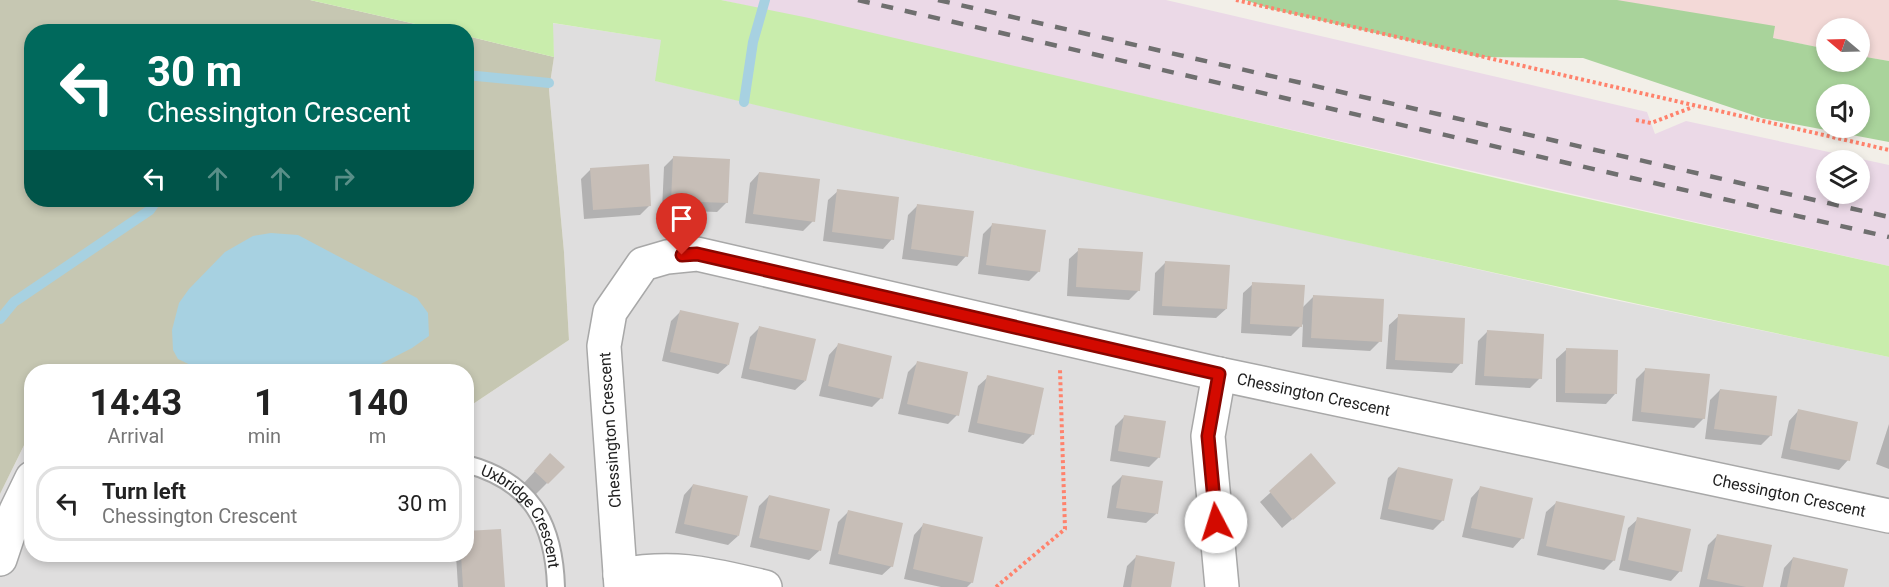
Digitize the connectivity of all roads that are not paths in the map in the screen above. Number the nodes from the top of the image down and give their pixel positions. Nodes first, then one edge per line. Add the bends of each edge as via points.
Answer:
1 (1219, 374) junction
2 (474, 467) edge
3 (24, 494) edge
4 (1889, 516) edge
5 (0, 559) edge
6 (620, 581) edge
7 (556, 587) edge
8 (765, 587) edge
9 (1222, 587) edge

1 - 4 street, Chessington Crescent
1 - 6 street, Chessington Crescent via 697,254 643,264 610,312 604,346
1 - 9 street via 1208,436
2 - 7 lane, Uxbridge Crescent via 505,478 531,502 548,529
3 - 5 street
6 - 8 street via 656,569 696,571

